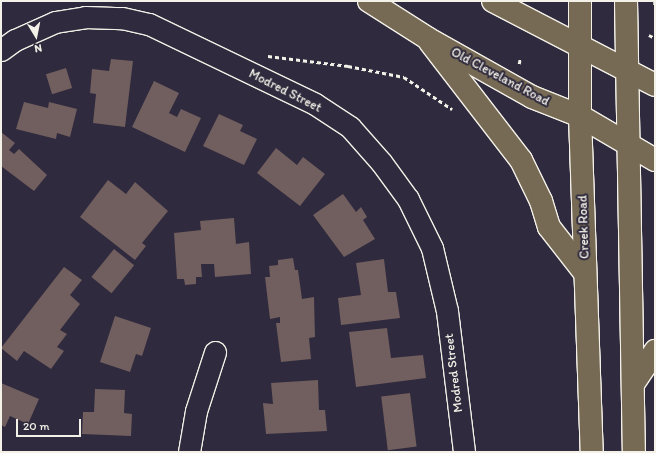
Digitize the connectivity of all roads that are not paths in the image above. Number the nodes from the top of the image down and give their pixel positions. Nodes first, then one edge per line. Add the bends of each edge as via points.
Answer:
1 (369, 1) edge
2 (493, 1) edge
3 (580, 1) edge
4 (626, 1) edge
5 (427, 38) junction
6 (580, 46) junction
7 (1, 50) edge
8 (625, 70) junction
9 (655, 84) edge
10 (580, 116) junction
11 (628, 144) junction
12 (655, 160) edge
13 (585, 273) junction
14 (655, 351) edge
15 (215, 352) dead end
16 (633, 384) junction
17 (189, 452) edge
18 (464, 452) edge
19 (592, 452) edge
20 (634, 452) edge

1 - 5 main road, Old Cleveland Road
2 - 6 main road
3 - 6 main road, Creek Road
4 - 8 main road
5 - 10 main road, Old Cleveland Road via 532,97
5 - 13 main road via 521,160 538,194 549,227
6 - 8 main road
6 - 10 main road, Creek Road
7 - 18 street, Modred Street via 15,40 55,22 85,17 149,24 315,104 350,127 381,162 408,199 432,248 447,311
8 - 9 main road
8 - 11 main road
10 - 11 main road, Old Cleveland Road
10 - 13 main road, Creek Road
11 - 12 main road, Old Cleveland Road
11 - 16 main road
13 - 19 main road, Creek Road
14 - 16 main road
15 - 17 street via 196,411
16 - 20 main road

